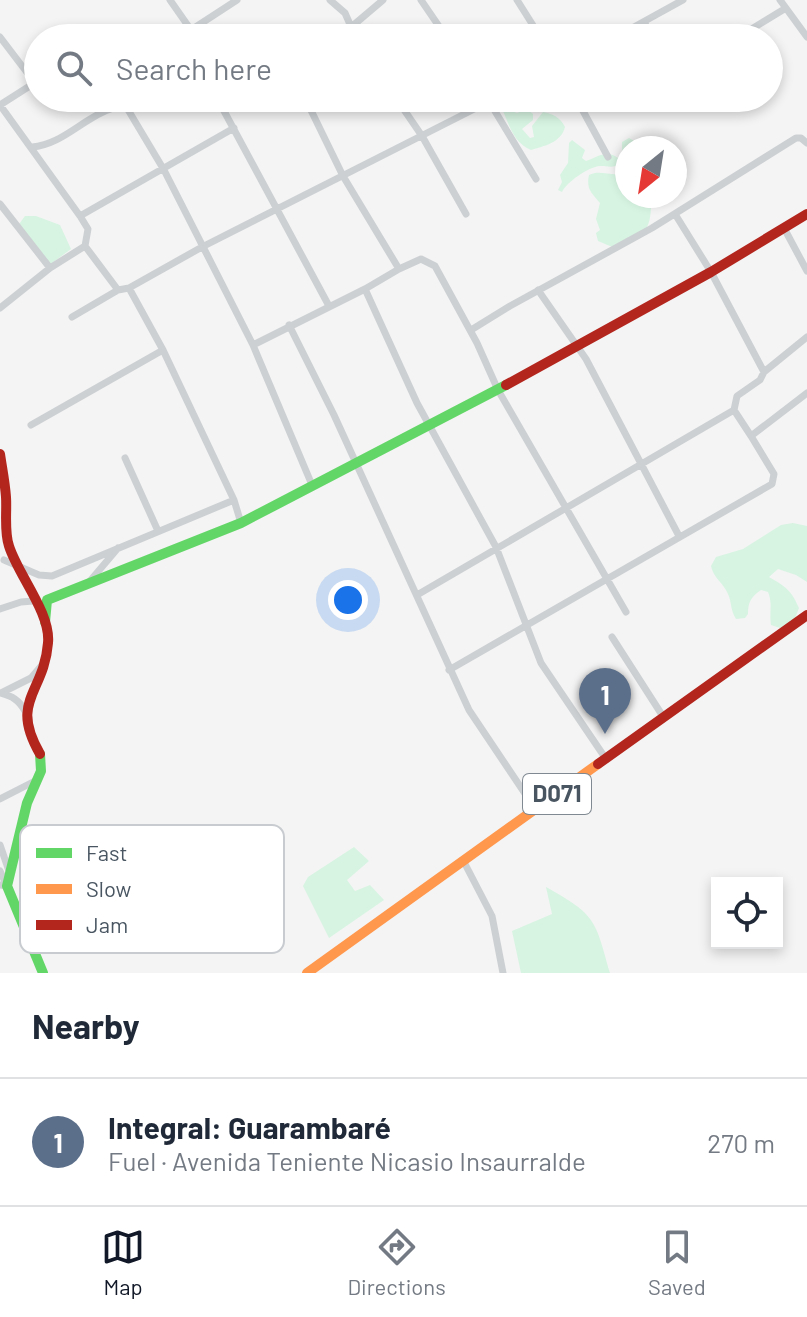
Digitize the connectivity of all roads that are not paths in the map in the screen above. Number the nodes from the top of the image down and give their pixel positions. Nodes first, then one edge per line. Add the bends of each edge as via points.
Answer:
1 (170, 0) edge
2 (237, 0) edge
3 (330, 0) edge
4 (382, 0) edge
5 (421, 0) edge
6 (517, 0) edge
7 (683, 0) edge
8 (780, 0) edge
9 (786, 8) junction
10 (644, 22) joint
11 (185, 24) edge
12 (205, 24) edge
13 (349, 24) edge
14 (355, 24) edge
15 (437, 24) edge
16 (532, 24) edge
17 (640, 24) edge
18 (760, 24) edge
19 (0, 37) edge
20 (807, 37) edge
21 (24, 67) edge
22 (24, 90) edge
23 (0, 105) edge
24 (102, 112) edge
25 (129, 112) edge
26 (225, 112) edge
27 (312, 112) edge
28 (406, 112) edge
29 (467, 112) edge
30 (498, 112) edge
31 (584, 112) edge
32 (234, 128) junction
33 (422, 136) junction
34 (807, 143) edge
35 (32, 147) junction
36 (608, 157) dead end
37 (164, 170) junction
38 (343, 176) junction
39 (536, 179) dead end
40 (0, 204) edge
41 (277, 211) junction
42 (466, 214) dead end
43 (675, 214) junction
44 (807, 214) edge
45 (80, 216) junction
46 (784, 228) junction
47 (85, 246) junction
48 (202, 247) junction
49 (50, 268) junction
50 (399, 269) junction
51 (807, 271) edge
52 (711, 272) junction
53 (129, 288) junction
54 (365, 289) junction
55 (118, 290) junction
56 (538, 290) junction
57 (329, 306) junction
58 (0, 308) edge
59 (72, 317) dead end
60 (289, 325) junction
61 (471, 330) junction
62 (807, 337) edge
63 (253, 345) junction
64 (577, 345) junction
65 (163, 350) junction
66 (764, 372) junction
67 (498, 390) junction
68 (807, 393) edge
69 (734, 410) junction
70 (31, 425) dead end
71 (431, 425) junction
72 (751, 436) junction
73 (0, 454) edge
74 (125, 458) dead end
75 (355, 462) junction
76 (641, 463) junction
77 (312, 485) junction
78 (234, 500) junction
79 (565, 507) junction
80 (241, 523) junction
81 (158, 531) junction
82 (679, 536) junction
83 (119, 547) junction
84 (496, 547) junction
85 (2, 558) edge
86 (17, 566) junction
87 (606, 578) junction
88 (24, 581) junction
89 (82, 588) junction
90 (417, 595) junction
91 (47, 600) junction
92 (33, 601) junction
93 (0, 609) edge
94 (626, 612) dead end
95 (807, 615) edge
96 (45, 622) junction
97 (525, 625) junction
98 (612, 637) dead end
99 (45, 661) junction
100 (449, 670) junction
101 (0, 693) edge
102 (25, 711) junction
103 (664, 718) junction
104 (606, 759) junction
105 (39, 779) junction
106 (0, 799) edge
107 (536, 810) junction
108 (0, 845) edge
109 (464, 862) junction
110 (5, 871) edge
111 (3, 886) edge
112 (20, 923) edge
113 (34, 953) edge
114 (43, 973) edge
115 (307, 973) edge
116 (503, 973) edge

1 - 11 street
2 - 12 street
3 - 13 street
4 - 14 street
5 - 15 street
6 - 16 street
7 - 10 street
8 - 9 street
9 - 18 street
9 - 20 street
10 - 17 street
19 - 21 street
22 - 23 street
23 - 35 street
24 - 35 street
25 - 37 street
26 - 32 street
27 - 38 street
28 - 33 street
29 - 33 street
30 - 39 street
31 - 36 street
32 - 37 street
32 - 41 street
33 - 38 street
33 - 42 street
34 - 43 street via 796,138
35 - 45 street
37 - 45 street
37 - 48 street
38 - 41 street
38 - 50 street
40 - 49 street
41 - 48 street
41 - 57 street
43 - 52 street
43 - 56 street
44 - 46 street
45 - 47 street via 88,229
46 - 51 street
46 - 52 street
47 - 49 street
47 - 55 street
48 - 53 street
48 - 63 street
49 - 58 street
50 - 54 street
50 - 61 street via 421,259 435,266
52 - 64 street
52 - 66 street
53 - 55 street
53 - 65 street
54 - 57 street
54 - 71 street
55 - 59 street
56 - 61 street
56 - 64 street
57 - 60 street
60 - 63 street
60 - 75 street
61 - 67 street
62 - 66 street
63 - 77 street
64 - 67 street
64 - 76 street
65 - 70 street
65 - 78 street
66 - 69 street via 737,396
67 - 71 street
67 - 79 street
68 - 72 street
69 - 72 street
69 - 76 street
71 - 75 street
71 - 84 street
72 - 82 street via 774,474 772,484
73 - 86 street via 8,545
74 - 81 street
75 - 77 street
75 - 90 street
76 - 79 street
76 - 82 street
77 - 80 street
78 - 80 street
78 - 81 street
79 - 84 street
79 - 87 street
80 - 89 street
81 - 83 street
82 - 87 street
83 - 86 street via 52,576
83 - 89 street
84 - 90 street
84 - 97 street
85 - 86 street
85 - 88 street
86 - 88 street
87 - 94 street
87 - 97 street
88 - 92 street
89 - 91 street
90 - 100 street
91 - 92 street
91 - 96 street
92 - 93 street
92 - 96 street
95 - 103 street, D071
96 - 99 street
97 - 100 street
97 - 104 street via 541,663
98 - 103 street
99 - 101 street via 31,678
99 - 102 street
100 - 107 street via 469,710
101 - 102 street via 13,697
102 - 105 street via 41,756
103 - 104 street, D071
104 - 107 street, D071
105 - 106 street
105 - 110 street
107 - 109 street, D071
108 - 110 street
109 - 115 street, D071
109 - 116 street via 492,916
110 - 111 street
111 - 112 street
113 - 114 street

